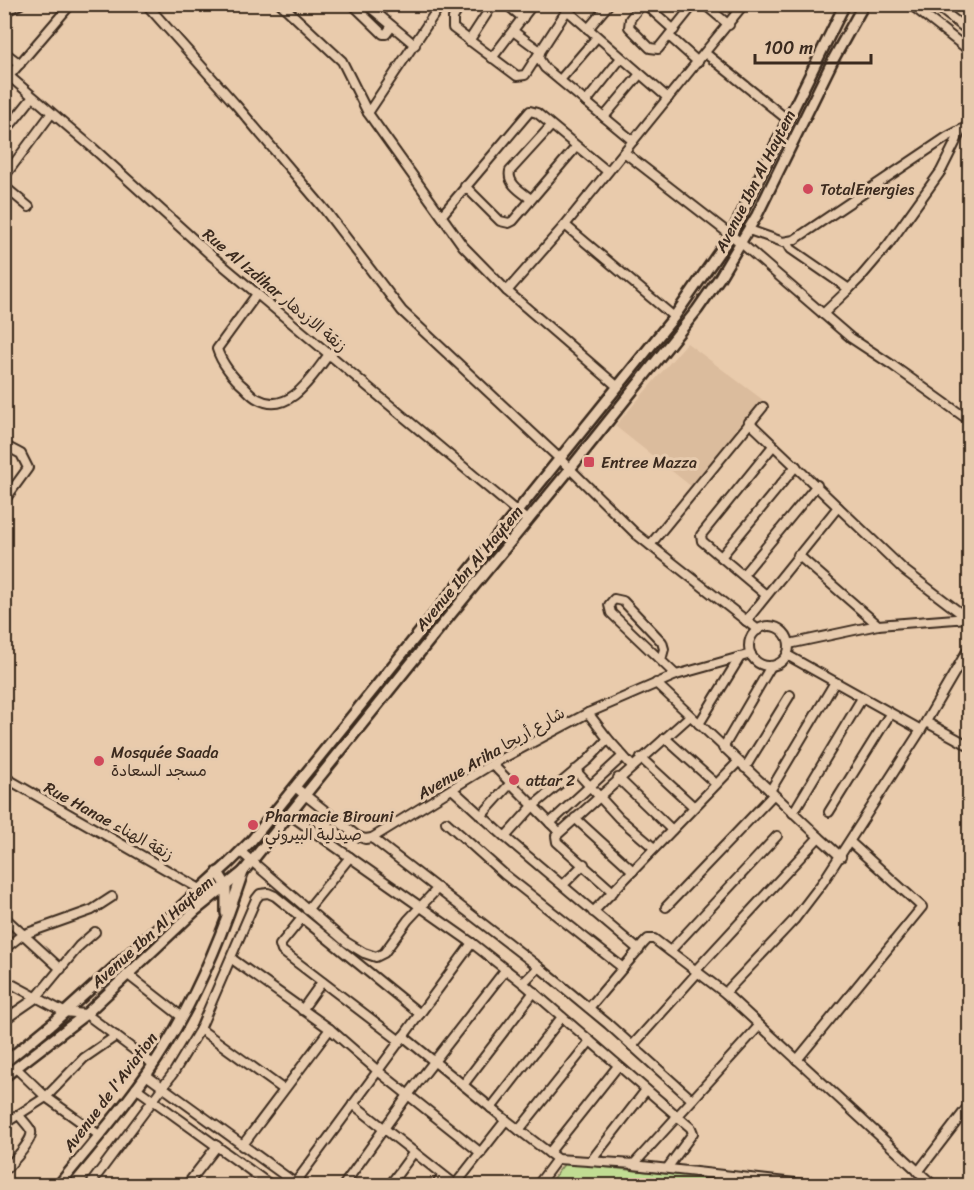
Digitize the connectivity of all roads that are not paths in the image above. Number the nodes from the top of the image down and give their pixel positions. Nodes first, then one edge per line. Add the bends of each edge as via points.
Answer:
1 (18, 4) edge
2 (71, 4) edge
3 (146, 4) edge
4 (281, 4) edge
5 (352, 4) edge
6 (366, 4) edge
7 (441, 4) edge
8 (461, 4) edge
9 (493, 4) edge
10 (506, 4) edge
11 (533, 4) edge
12 (609, 4) edge
13 (643, 4) edge
14 (694, 4) edge
15 (704, 4) edge
16 (744, 4) edge
17 (845, 4) edge
18 (864, 4) edge
19 (910, 4) edge
20 (934, 4) edge
21 (566, 6) edge
22 (4, 11) edge
23 (523, 18) junction
24 (729, 25) junction
25 (392, 26) junction
26 (588, 29) junction
27 (513, 31) junction
28 (969, 32) edge
29 (671, 33) junction
30 (597, 37) junction
31 (469, 41) junction
32 (415, 45) junction
33 (540, 51) junction
34 (969, 51) edge
35 (4, 52) edge
36 (705, 53) junction
37 (492, 58) junction
38 (621, 58) junction
39 (698, 62) junction
40 (20, 64) junction
41 (640, 74) junction
42 (7, 79) edge
43 (560, 80) junction
44 (32, 98) junction
45 (668, 98) junction
46 (586, 102) junction
47 (368, 113) junction
48 (51, 114) junction
49 (604, 117) junction
50 (788, 120) junction
51 (969, 125) edge
52 (551, 126) junction
53 (961, 131) junction
54 (4, 133) edge
55 (633, 141) junction
56 (576, 147) junction
57 (624, 152) junction
58 (607, 171) junction
59 (4, 177) edge
60 (4, 186) edge
61 (465, 186) junction
62 (531, 199) junction
63 (29, 207) dead end
64 (442, 215) junction
65 (565, 225) junction
66 (749, 230) junction
67 (731, 235) junction
68 (787, 242) junction
69 (741, 243) junction
70 (849, 288) junction
71 (507, 291) junction
72 (257, 294) junction
73 (823, 314) junction
74 (674, 317) junction
75 (330, 353) junction
76 (618, 387) junction
77 (763, 407) dead end
78 (969, 421) edge
79 (749, 422) junction
80 (4, 445) edge
81 (773, 446) junction
82 (560, 459) junction
83 (796, 466) junction
84 (570, 469) junction
85 (817, 485) junction
86 (4, 501) edge
87 (838, 507) junction
88 (518, 512) junction
89 (528, 521) junction
90 (650, 545) junction
91 (798, 555) junction
92 (721, 557) junction
93 (743, 575) junction
94 (765, 595) junction
95 (968, 618) edge
96 (746, 621) junction
97 (878, 626) junction
98 (758, 630) junction
99 (789, 644) junction
100 (969, 646) edge
101 (751, 654) junction
102 (787, 655) junction
103 (740, 657) junction
104 (660, 660) junction
105 (771, 666) junction
106 (676, 675) junction
107 (835, 682) junction
108 (656, 683) junction
109 (790, 695) dead end
110 (862, 698) junction
111 (588, 713) junction
112 (890, 714) junction
113 (690, 716) junction
114 (926, 722) junction
115 (699, 724) junction
116 (921, 730) junction
117 (665, 738) junction
118 (608, 739) junction
119 (968, 745) dead end
120 (723, 748) junction
121 (623, 756) junction
122 (641, 758) junction
123 (738, 762) junction
124 (492, 764) junction
125 (632, 766) junction
126 (745, 768) junction
127 (575, 770) junction
128 (607, 771) junction
129 (4, 777) edge
130 (617, 780) junction
131 (510, 784) junction
132 (716, 784) junction
133 (295, 787) junction
134 (590, 787) junction
135 (452, 789) junction
136 (772, 793) junction
137 (305, 795) junction
138 (599, 796) junction
139 (532, 806) junction
140 (694, 807) junction
141 (829, 812) dead end
142 (793, 813) junction
143 (290, 815) junction
144 (481, 816) junction
145 (575, 818) junction
146 (446, 822) dead end
147 (550, 823) junction
148 (672, 830) junction
149 (559, 832) junction
150 (777, 836) dead end
151 (505, 837) junction
152 (819, 837) junction
153 (372, 838) junction
154 (850, 842) junction
155 (654, 848) junction
156 (241, 852) junction
157 (350, 856) junction
158 (841, 857) junction
159 (252, 862) junction
160 (584, 864) junction
161 (633, 871) junction
162 (243, 872) junction
163 (218, 873) junction
164 (226, 885) junction
165 (563, 885) junction
166 (438, 888) junction
167 (200, 889) junction
168 (613, 892) junction
169 (112, 897) dead end
170 (421, 907) junction
171 (666, 907) dead end
172 (307, 910) junction
173 (593, 912) junction
174 (226, 915) junction
175 (4, 917) edge
176 (302, 918) junction
177 (95, 932) dead end
178 (22, 935) junction
179 (472, 943) junction
180 (4, 949) edge
181 (639, 950) junction
182 (670, 951) junction
183 (232, 959) junction
184 (539, 967) junction
185 (623, 968) junction
186 (61, 969) junction
187 (506, 969) junction
188 (697, 971) junction
189 (127, 974) junction
190 (4, 980) edge
191 (322, 982) junction
192 (523, 983) junction
193 (534, 992) junction
194 (725, 993) junction
195 (36, 998) junction
196 (589, 1008) junction
197 (302, 1010) junction
198 (64, 1012) junction
199 (86, 1014) junction
200 (420, 1014) junction
201 (182, 1017) junction
202 (562, 1017) junction
203 (4, 1020) edge
204 (759, 1026) junction
205 (200, 1029) junction
206 (330, 1029) junction
207 (116, 1036) junction
208 (402, 1038) junction
209 (590, 1041) junction
210 (632, 1046) junction
211 (797, 1060) junction
212 (434, 1061) junction
213 (4, 1062) edge
214 (153, 1064) junction
215 (618, 1066) junction
216 (16, 1068) junction
217 (378, 1071) junction
218 (146, 1075) junction
219 (4, 1077) edge
220 (463, 1085) junction
221 (163, 1087) junction
222 (136, 1088) junction
223 (283, 1089) junction
224 (646, 1090) junction
225 (408, 1095) junction
226 (46, 1097) junction
227 (693, 1099) junction
228 (153, 1100) junction
229 (353, 1104) junction
230 (969, 1104) edge
231 (491, 1108) junction
232 (19, 1115) junction
233 (677, 1116) junction
234 (506, 1120) junction
235 (4, 1124) edge
236 (384, 1128) junction
237 (519, 1130) junction
238 (99, 1135) junction
239 (217, 1146) junction
240 (242, 1146) junction
241 (414, 1152) junction
242 (481, 1153) junction
243 (549, 1153) junction
244 (557, 1159) junction
245 (591, 1161) junction
246 (633, 1165) junction
247 (668, 1167) junction
248 (4, 1171) edge
249 (918, 1172) junction
250 (443, 1176) junction
251 (60, 1182) edge
252 (267, 1184) edge
253 (294, 1184) edge
254 (72, 1185) edge
255 (89, 1185) edge
256 (186, 1185) edge
257 (343, 1185) edge
258 (389, 1185) edge
259 (435, 1185) edge
260 (456, 1185) edge
261 (537, 1185) edge
262 (822, 1185) edge
263 (934, 1185) edge

1 - 22 street
2 - 40 street
3 - 82 street via 325,210 402,311
4 - 47 street via 342,61
5 - 25 street via 382,34
6 - 25 street
7 - 32 street
8 - 31 street via 453,18 453,28
9 - 31 street
10 - 23 street
11 - 23 street
12 - 26 street
13 - 29 street
13 - 29 street via 630,19 631,31 653,49 658,49
14 - 29 street
15 - 24 street
16 - 24 street
17 - 50 street, Avenue Ibn Al Haytem
18 - 66 street, Avenue Ibn Al Haytem
19 - 34 street
20 - 28 street
21 - 26 street
21 - 33 street
23 - 27 street
24 - 36 street
25 - 32 street
26 - 30 street
27 - 33 street
27 - 37 street
29 - 39 street
30 - 38 street
30 - 43 street
31 - 37 street
32 - 47 street
33 - 37 street via 521,76
33 - 43 street via 541,63
35 - 40 street
36 - 39 street
36 - 50 street
38 - 41 street
38 - 46 street
39 - 45 street
40 - 42 street
41 - 45 street
41 - 49 street
42 - 44 street, Rue Al Izdihar زنقة الازدهار
43 - 46 street
44 - 48 street, Rue Al Izdihar زنقة الازدهار
44 - 54 street
45 - 55 street
46 - 49 street
47 - 64 street
48 - 59 street
48 - 72 street, Rue Al Izdihar زنقة الازدهار
49 - 55 street
50 - 67 street, Avenue Ibn Al Haytem
51 - 53 street
52 - 56 street
52 - 61 street via 534,111 526,113
52 - 62 street via 508,176
53 - 68 street
53 - 70 street via 941,171 881,253
55 - 57 street
56 - 58 street
56 - 62 street
57 - 58 street
57 - 67 street
58 - 65 street
60 - 63 street
61 - 62 street via 505,223 513,221
61 - 64 street
64 - 71 street via 463,246
65 - 71 street
65 - 74 street
66 - 68 street
66 - 69 street, Avenue Ibn Al Haytem
67 - 69 street
67 - 74 street, Avenue Ibn Al Haytem
68 - 70 street via 791,249
69 - 73 street
69 - 84 street, Avenue Ibn Al Haytem via 697,310
70 - 73 street
71 - 76 street
72 - 75 street, Rue Al Izdihar زنقة الازدهار
72 - 75 street via 217,349 237,381 258,400 287,401 301,390
73 - 78 street
74 - 76 street, Avenue Ibn Al Haytem
75 - 88 street, Rue Al Izdihar زنقة الازدهار
76 - 82 street, Avenue Ibn Al Haytem
77 - 79 street
79 - 81 street
79 - 90 street
80 - 86 street via 21,454 28,468
81 - 83 street
81 - 92 street via 702,532 702,541
82 - 84 street
82 - 88 street, Avenue Ibn Al Haytem
83 - 85 street
83 - 92 street
84 - 89 street, Avenue Ibn Al Haytem
84 - 90 street
85 - 87 street
85 - 93 street
87 - 91 street
87 - 95 street via 904,570
88 - 89 street, Rue Al Izdihar زنقة الازدهار
88 - 133 street, Avenue Ibn Al Haytem
89 - 137 street, Avenue Ibn Al Haytem
90 - 96 street
91 - 94 street
91 - 97 street
92 - 93 street
93 - 94 street
94 - 96 street
95 - 97 street
96 - 98 street
97 - 99 street
98 - 99 street via 769,626 780,630
98 - 101 street via 751,638
99 - 102 street
100 - 114 street
101 - 103 street, Avenue Ariha شارع أريحا
101 - 105 street via 759,663
102 - 105 street
102 - 107 street
103 - 106 street, Avenue Ariha شارع أريحا
103 - 115 street
104 - 104 street via 611,613 609,604 614,599 623,601 662,642
104 - 106 street
105 - 120 street
106 - 108 street, Avenue Ariha شارع أريحا
107 - 110 street
107 - 136 street
108 - 111 street, Avenue Ariha شارع أريحا
108 - 113 street
109 - 126 street
110 - 112 street
110 - 142 street
111 - 118 street
111 - 124 street, Avenue Ariha شارع أريحا
112 - 116 street
112 - 141 street
113 - 115 street
113 - 117 street
114 - 116 street
114 - 119 street
115 - 120 street
116 - 154 street
117 - 122 street
117 - 132 street
118 - 121 street
118 - 127 street
120 - 123 street
121 - 125 street
121 - 128 street
122 - 125 street
122 - 140 street
123 - 126 street
123 - 132 street
124 - 131 street
124 - 135 street, Avenue Ariha شارع أريحا
125 - 130 street
126 - 136 street
127 - 134 street
127 - 139 street
128 - 130 street
128 - 134 street
129 - 167 street, Rue Hanae زنقة الهناء
130 - 138 street
130 - 148 street
131 - 139 street
131 - 144 street
132 - 140 street
133 - 137 street
133 - 156 street, Avenue Ibn Al Haytem
134 - 138 street
134 - 147 street
135 - 144 street
135 - 153 street, Avenue Ariha شارع أريحا
136 - 142 street
136 - 171 street
137 - 143 street, Avenue Ibn Al Haytem
137 - 153 street via 357,836
138 - 145 street
138 - 155 street
139 - 147 street
139 - 151 street
140 - 148 street
142 - 152 street
143 - 157 street
143 - 159 street, Avenue Ibn Al Haytem
144 - 151 street
145 - 149 street
145 - 161 street
146 - 185 street via 504,874
147 - 149 street
148 - 155 street
149 - 160 street via 557,843
150 - 182 street
151 - 165 street
152 - 158 street
152 - 188 street
153 - 166 street
154 - 158 street
154 - 211 street via 922,907
155 - 161 street
156 - 159 street
156 - 163 street, Avenue Ibn Al Haytem
157 - 170 street
157 - 172 street
158 - 194 street via 801,911
159 - 162 street, Avenue Ibn Al Haytem
159 - 172 street
160 - 165 street
160 - 168 street
161 - 168 street
162 - 164 street, Avenue Ibn Al Haytem
162 - 174 street, Avenue de l'Aviation
163 - 164 street
163 - 167 street, Avenue Ibn Al Haytem
164 - 174 street, Avenue de l'Aviation
164 - 189 street, Avenue Ibn Al Haytem
165 - 173 street
166 - 170 street
166 - 184 street
167 - 198 street, Avenue Ibn Al Haytem
168 - 173 street
169 - 178 street via 92,910
170 - 172 street via 378,957 358,950
170 - 179 street
173 - 181 street
174 - 201 street, Avenue de l'Aviation
175 - 178 street
176 - 183 street via 275,896 260,894
176 - 191 street via 280,948
176 - 200 street
177 - 186 street
178 - 180 street
178 - 186 street
179 - 187 street
179 - 200 street
181 - 182 street via 652,939
181 - 185 street
182 - 188 street
183 - 197 street
183 - 205 street
184 - 192 street
184 - 196 street
185 - 196 street
186 - 195 street
187 - 192 street
187 - 212 street
188 - 194 street
188 - 210 street
189 - 199 street, Avenue Ibn Al Haytem
189 - 201 street
190 - 195 street
191 - 197 street
191 - 208 street
192 - 193 street
193 - 202 street
193 - 220 street
194 - 204 street
195 - 198 street
195 - 203 street
196 - 210 street
197 - 206 street
198 - 199 street
198 - 213 street, Avenue Ibn Al Haytem
199 - 207 street
199 - 216 street, Avenue Ibn Al Haytem
200 - 208 street
201 - 214 street, Avenue de l'Aviation
202 - 209 street
202 - 231 street
204 - 211 street
204 - 227 street
205 - 221 street
205 - 223 street
206 - 217 street
206 - 223 street
207 - 214 street
207 - 226 street via 84,1058
208 - 212 street
208 - 217 street
209 - 215 street
209 - 237 street
210 - 227 street
211 - 249 street
212 - 220 street
212 - 225 street
214 - 218 street, Avenue de l'Aviation
215 - 224 street
215 - 243 street
216 - 219 street, Avenue Ibn Al Haytem
216 - 226 street
217 - 225 street
217 - 229 street
218 - 221 street
218 - 222 street, Avenue de l'Aviation
220 - 231 street
221 - 228 street
221 - 240 street
222 - 228 street
222 - 238 street, Avenue de l'Aviation
223 - 240 street
224 - 233 street
224 - 245 street
225 - 236 street
225 - 242 street
226 - 232 street
226 - 238 street
227 - 233 street
228 - 239 street
228 - 255 street
229 - 236 street
229 - 253 street
230 - 249 street
231 - 234 street
232 - 235 street
232 - 248 street via 31,1136
233 - 246 street
233 - 247 street via 693,1133
234 - 237 street
234 - 242 street
236 - 241 street
236 - 257 street
237 - 243 street
238 - 251 street, Avenue de l'Aviation
239 - 252 street
239 - 256 street
240 - 253 street
241 - 250 street
241 - 258 street
242 - 260 street
243 - 244 street
244 - 245 street
244 - 261 street
245 - 246 street
246 - 247 street
247 - 262 street
249 - 263 street
250 - 259 street
250 - 260 street
251 - 254 street

